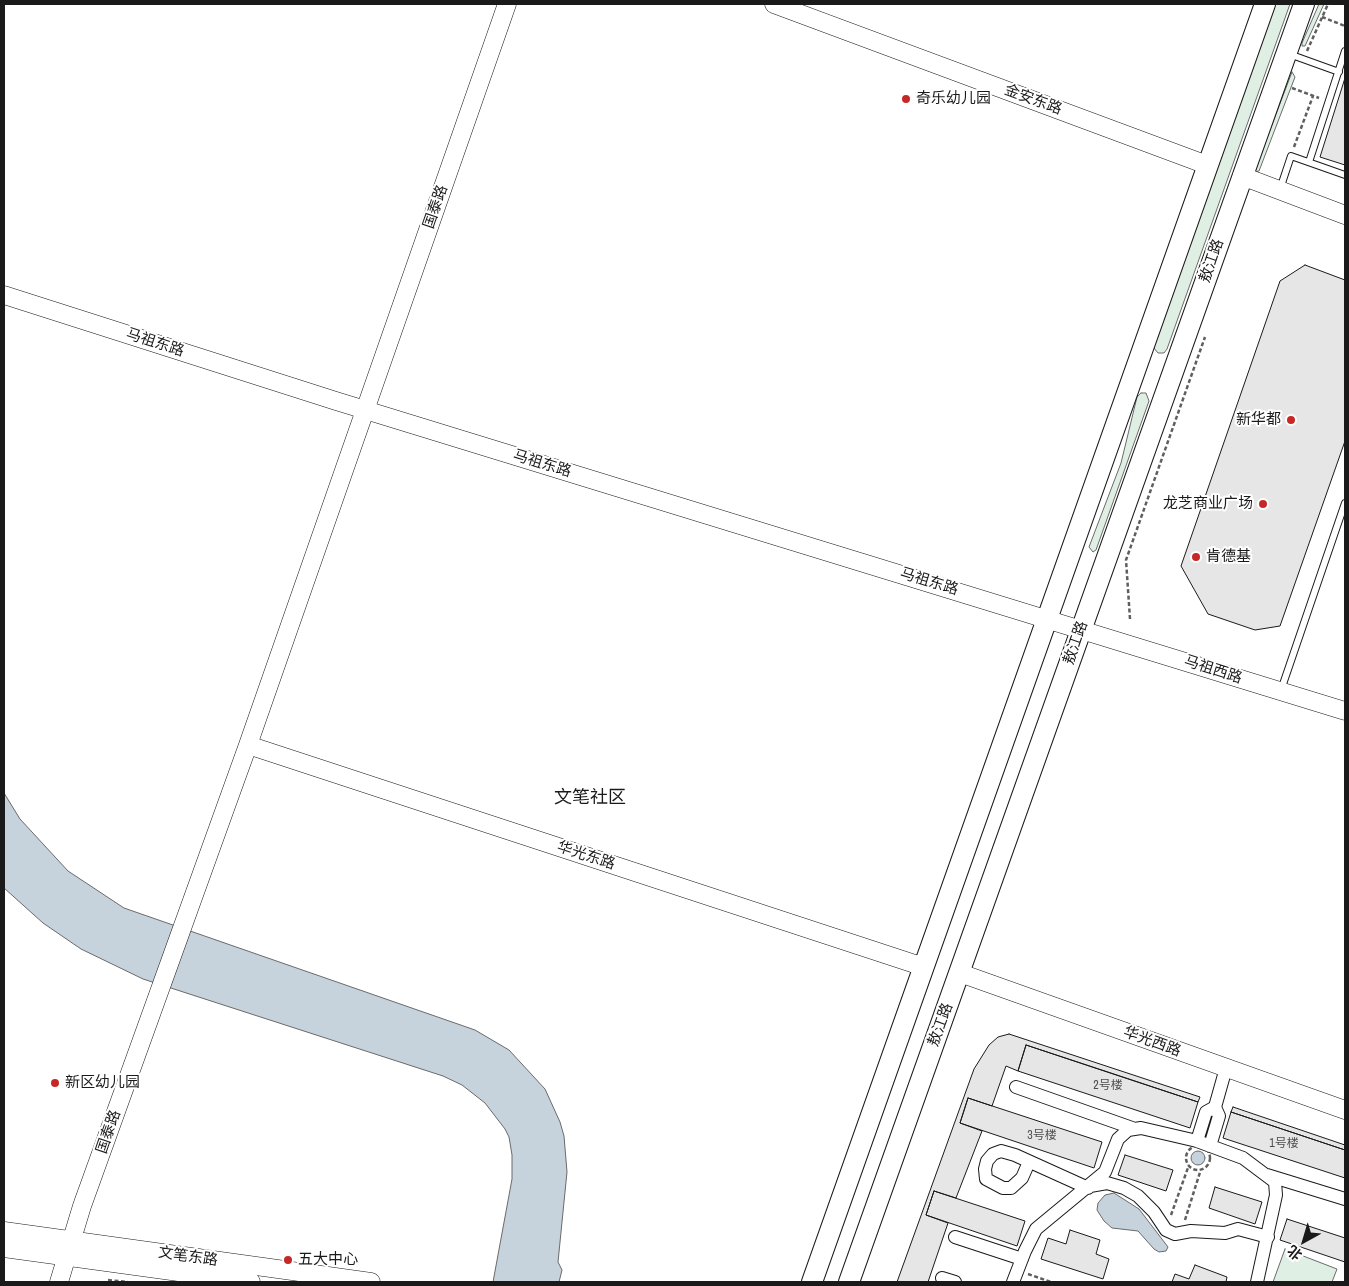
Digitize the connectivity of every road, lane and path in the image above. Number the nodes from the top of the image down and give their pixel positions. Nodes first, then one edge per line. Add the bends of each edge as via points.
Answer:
1 (507, 4) edge
2 (774, 4) edge
3 (1265, 4) edge
4 (1304, 4) edge
5 (1328, 4) edge
6 (1322, 18) junction
7 (1345, 26) edge
8 (1345, 51) edge
9 (1295, 56) junction
10 (1338, 72) junction
11 (1294, 83) dead end
12 (1292, 88) junction
13 (1313, 96) junction
14 (1289, 97) dead end
15 (1317, 97) dead end
16 (1291, 156) junction
17 (1309, 162) junction
18 (1207, 165) junction
19 (1345, 175) edge
20 (1242, 176) junction
21 (1279, 190) junction
22 (1345, 215) edge
23 (4, 295) edge
24 (1206, 334) dead end
25 (365, 409) junction
26 (1345, 503) edge
27 (1048, 618) junction
28 (1130, 619) dead end
29 (1081, 628) junction
30 (1280, 691) junction
31 (1345, 711) edge
32 (248, 744) junction
33 (924, 967) junction
34 (960, 973) junction
35 (1226, 1068) junction
36 (1016, 1087) dead end
37 (1215, 1107) junction
38 (1345, 1110) edge
39 (1135, 1129) junction
40 (1197, 1142) junction
41 (1210, 1146) junction
42 (1029, 1162) dead end
43 (1189, 1165) junction
44 (1201, 1169) junction
45 (1267, 1175) junction
46 (1089, 1187) junction
47 (1345, 1199) edge
48 (1166, 1230) junction
49 (4, 1231) edge
50 (1181, 1234) junction
51 (955, 1237) dead end
52 (1268, 1237) junction
53 (72, 1240) junction
54 (4, 1248) edge
55 (822, 1253) junction
56 (67, 1257) junction
57 (1017, 1271) edge
58 (851, 1277) edge
59 (942, 1278) dead end
60 (108, 1280) dead end
61 (59, 1282) edge
62 (128, 1282) edge
63 (251, 1282) edge
64 (372, 1282) edge
65 (801, 1282) edge
66 (812, 1282) edge
67 (955, 1282) edge
68 (1051, 1282) edge
69 (1257, 1282) edge

1 - 25 street, 国泰路
2 - 18 street, 金安东路
3 - 18 main road
4 - 9 main road, 敖江路
5 - 6 path
6 - 7 path
6 - 9 path
8 - 10 lane
9 - 10 lane
9 - 20 main road, 敖江路
10 - 17 lane
11 - 12 path
12 - 13 path
12 - 14 path
13 - 15 path
13 - 16 path
16 - 17 lane
16 - 21 lane
17 - 19 lane
18 - 27 main road
20 - 21 street
20 - 29 main road, 敖江路
21 - 22 street
23 - 25 street, 马祖东路
24 - 28 path via 1126,560
25 - 27 street, 马祖东路
25 - 32 street, 国泰路
26 - 30 lane
27 - 29 street, 马祖东路
27 - 33 main road
29 - 30 street, 马祖西路
29 - 34 main road, 敖江路
30 - 31 street, 马祖西路
32 - 33 street, 华光东路
32 - 53 street, 国泰路
33 - 55 main road
34 - 35 street, 华光西路
34 - 58 main road, 敖江路
35 - 37 street
35 - 38 street, 华光西路
36 - 39 street
37 - 40 street via 1206,1112
37 - 41 street via 1219,1116
39 - 40 street
39 - 46 street via 1128,1130 1118,1139 1104,1172
40 - 41 street
41 - 45 street via 1243,1158
42 - 46 street
43 - 44 path
43 - 44 path via 1186,1159 1189,1150 1202,1147 1210,1156 1208,1165
43 - 48 path
44 - 50 path
45 - 47 street
45 - 52 street via 1277,1187
46 - 48 street via 1107,1183 1124,1188 1138,1196
46 - 57 street via 1036,1229
48 - 50 street
49 - 53 street, 文笔东路
50 - 52 street via 1191,1231 1225,1233 1238,1229
51 - 57 street
52 - 69 street
53 - 56 street, 国泰路
53 - 64 street, 文笔东路
54 - 56 street, 文笔东路
55 - 65 main road
55 - 66 main road
56 - 61 street, 国泰路
56 - 63 street, 文笔东路
57 - 68 path
59 - 67 street
60 - 62 path

